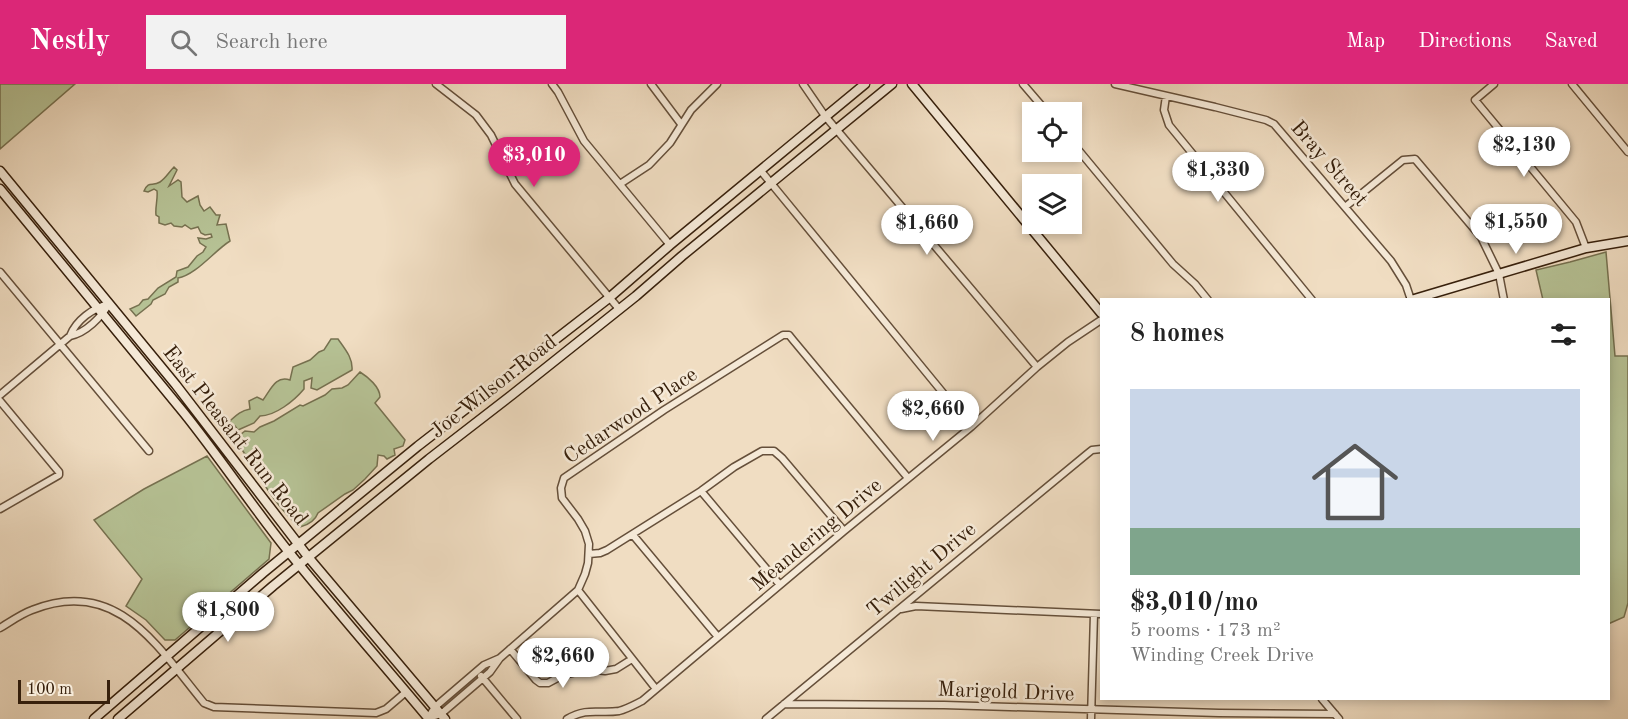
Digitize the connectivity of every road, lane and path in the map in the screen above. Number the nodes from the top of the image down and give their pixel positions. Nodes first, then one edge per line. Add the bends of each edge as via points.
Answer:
1 (436, 84) edge
2 (552, 84) edge
3 (651, 84) edge
4 (717, 84) edge
5 (804, 84) edge
6 (865, 84) edge
7 (892, 84) edge
8 (912, 84) edge
9 (1023, 84) edge
10 (1115, 84) edge
11 (1494, 84) edge
12 (1572, 84) edge
13 (1166, 96) junction
14 (1038, 102) edge
15 (825, 116) junction
16 (681, 124) junction
17 (836, 129) junction
18 (1628, 152) edge
19 (1082, 154) edge
20 (0, 171) edge
21 (761, 171) junction
22 (620, 184) junction
23 (771, 184) junction
24 (0, 189) edge
25 (18, 192) junction
26 (9, 200) junction
27 (1346, 207) junction
28 (1628, 241) edge
29 (669, 245) junction
30 (1586, 248) junction
31 (0, 272) edge
32 (1499, 274) junction
33 (609, 298) junction
34 (1206, 298) edge
35 (1311, 298) edge
36 (1410, 298) edge
37 (1418, 298) edge
38 (1504, 298) edge
39 (109, 304) junction
40 (619, 309) junction
41 (100, 311) junction
42 (1100, 312) edge
43 (1100, 321) edge
44 (60, 344) junction
45 (1037, 368) junction
46 (0, 394) edge
47 (0, 401) edge
48 (971, 427) junction
49 (1100, 449) edge
50 (149, 451) dead end
51 (908, 478) junction
52 (701, 490) junction
53 (0, 509) edge
54 (844, 531) junction
55 (633, 535) junction
56 (298, 544) junction
57 (289, 552) junction
58 (589, 554) junction
59 (309, 558) junction
60 (300, 565) junction
61 (780, 585) junction
62 (578, 590) junction
63 (900, 609) junction
64 (1098, 614) edge
65 (0, 628) edge
66 (718, 637) junction
67 (510, 650) junction
68 (165, 657) junction
69 (500, 658) junction
70 (632, 659) junction
71 (176, 669) junction
72 (477, 671) junction
73 (483, 678) junction
74 (656, 689) junction
75 (406, 692) junction
76 (1323, 700) edge
77 (784, 704) junction
78 (1091, 710) junction
79 (440, 713) edge
80 (1337, 716) edge
81 (94, 719) edge
82 (118, 719) edge
83 (429, 719) edge
84 (517, 719) edge
85 (567, 719) edge
86 (766, 719) edge
87 (1090, 719) edge

1 - 33 street via 476,115 515,184
2 - 22 street via 584,141
3 - 16 street
4 - 16 street
5 - 15 street
6 - 15 main road, Joe Wilson Road
7 - 17 main road, Joe Wilson Road
8 - 42 main road
9 - 14 street
10 - 13 street, Bray Street
11 - 30 street via 1475,100 1576,222
12 - 18 street
13 - 27 street, Bray Street via 1274,124
13 - 35 street via 1164,110 1169,125
15 - 17 street
15 - 21 main road, Joe Wilson Road
16 - 22 street via 670,143 649,165
17 - 23 main road, Joe Wilson Road
17 - 45 street
19 - 34 street
20 - 25 main road, East Pleasant Run Road
21 - 23 street
21 - 29 main road, Joe Wilson Road
22 - 29 street
23 - 40 main road, Joe Wilson Road
23 - 48 street
24 - 26 main road, East Pleasant Run Road
25 - 26 main road
25 - 39 main road, East Pleasant Run Road
26 - 41 main road, East Pleasant Run Road
27 - 32 street via 1403,160 1415,159 1481,237
27 - 36 street, Bray Street via 1397,269
28 - 30 main road
29 - 33 main road, Joe Wilson Road
30 - 32 main road
31 - 44 street
32 - 37 main road
32 - 38 street
33 - 40 street
33 - 56 main road, Joe Wilson Road
39 - 41 street
39 - 56 main road, East Pleasant Run Road
40 - 59 main road, Joe Wilson Road
41 - 44 street via 73,327 70,336
41 - 57 main road, East Pleasant Run Road via 205,440
43 - 45 street, Meandering Drive
44 - 46 street
44 - 50 street
45 - 48 street, Meandering Drive
47 - 53 street via 59,472
48 - 51 street, Meandering Drive
49 - 63 street, Twilight Drive via 1092,450
51 - 54 street, Meandering Drive
51 - 58 street, Cedarwood Place via 789,335 783,335 564,478 562,498 585,531
52 - 54 street via 762,451 774,451
52 - 55 street
52 - 61 street
54 - 61 street, Meandering Drive
55 - 58 street via 607,550
55 - 66 street
56 - 57 main road, Joe Wilson Road
56 - 59 main road, East Pleasant Run Road
57 - 60 main road, East Pleasant Run Road
57 - 68 main road, Joe Wilson Road
58 - 62 street, Cedarwood Place
59 - 60 main road, Joe Wilson Road
59 - 79 main road, East Pleasant Run Road
60 - 71 main road, Joe Wilson Road
60 - 75 main road, East Pleasant Run Road
61 - 66 street, Meandering Drive
62 - 67 street
62 - 70 street
63 - 64 street via 916,606
63 - 77 street, Twilight Drive
64 - 78 street
65 - 68 street via 30,610 78,600 106,607 127,618
66 - 74 street, Meandering Drive
67 - 69 street
67 - 70 street via 540,683 589,669 616,669
68 - 71 street
68 - 81 main road, Joe Wilson Road
69 - 72 street
69 - 73 street
70 - 74 street
71 - 75 street via 204,703 214,707 376,713
71 - 82 main road, Joe Wilson Road
72 - 73 street
72 - 79 street
73 - 79 street
73 - 84 street
74 - 85 street, Meandering Drive via 621,711 589,711
75 - 83 main road, East Pleasant Run Road
76 - 80 street
77 - 78 street, Marigold Drive
77 - 86 street, Twilight Drive
78 - 80 street, Marigold Drive
78 - 87 street
79 - 83 street

